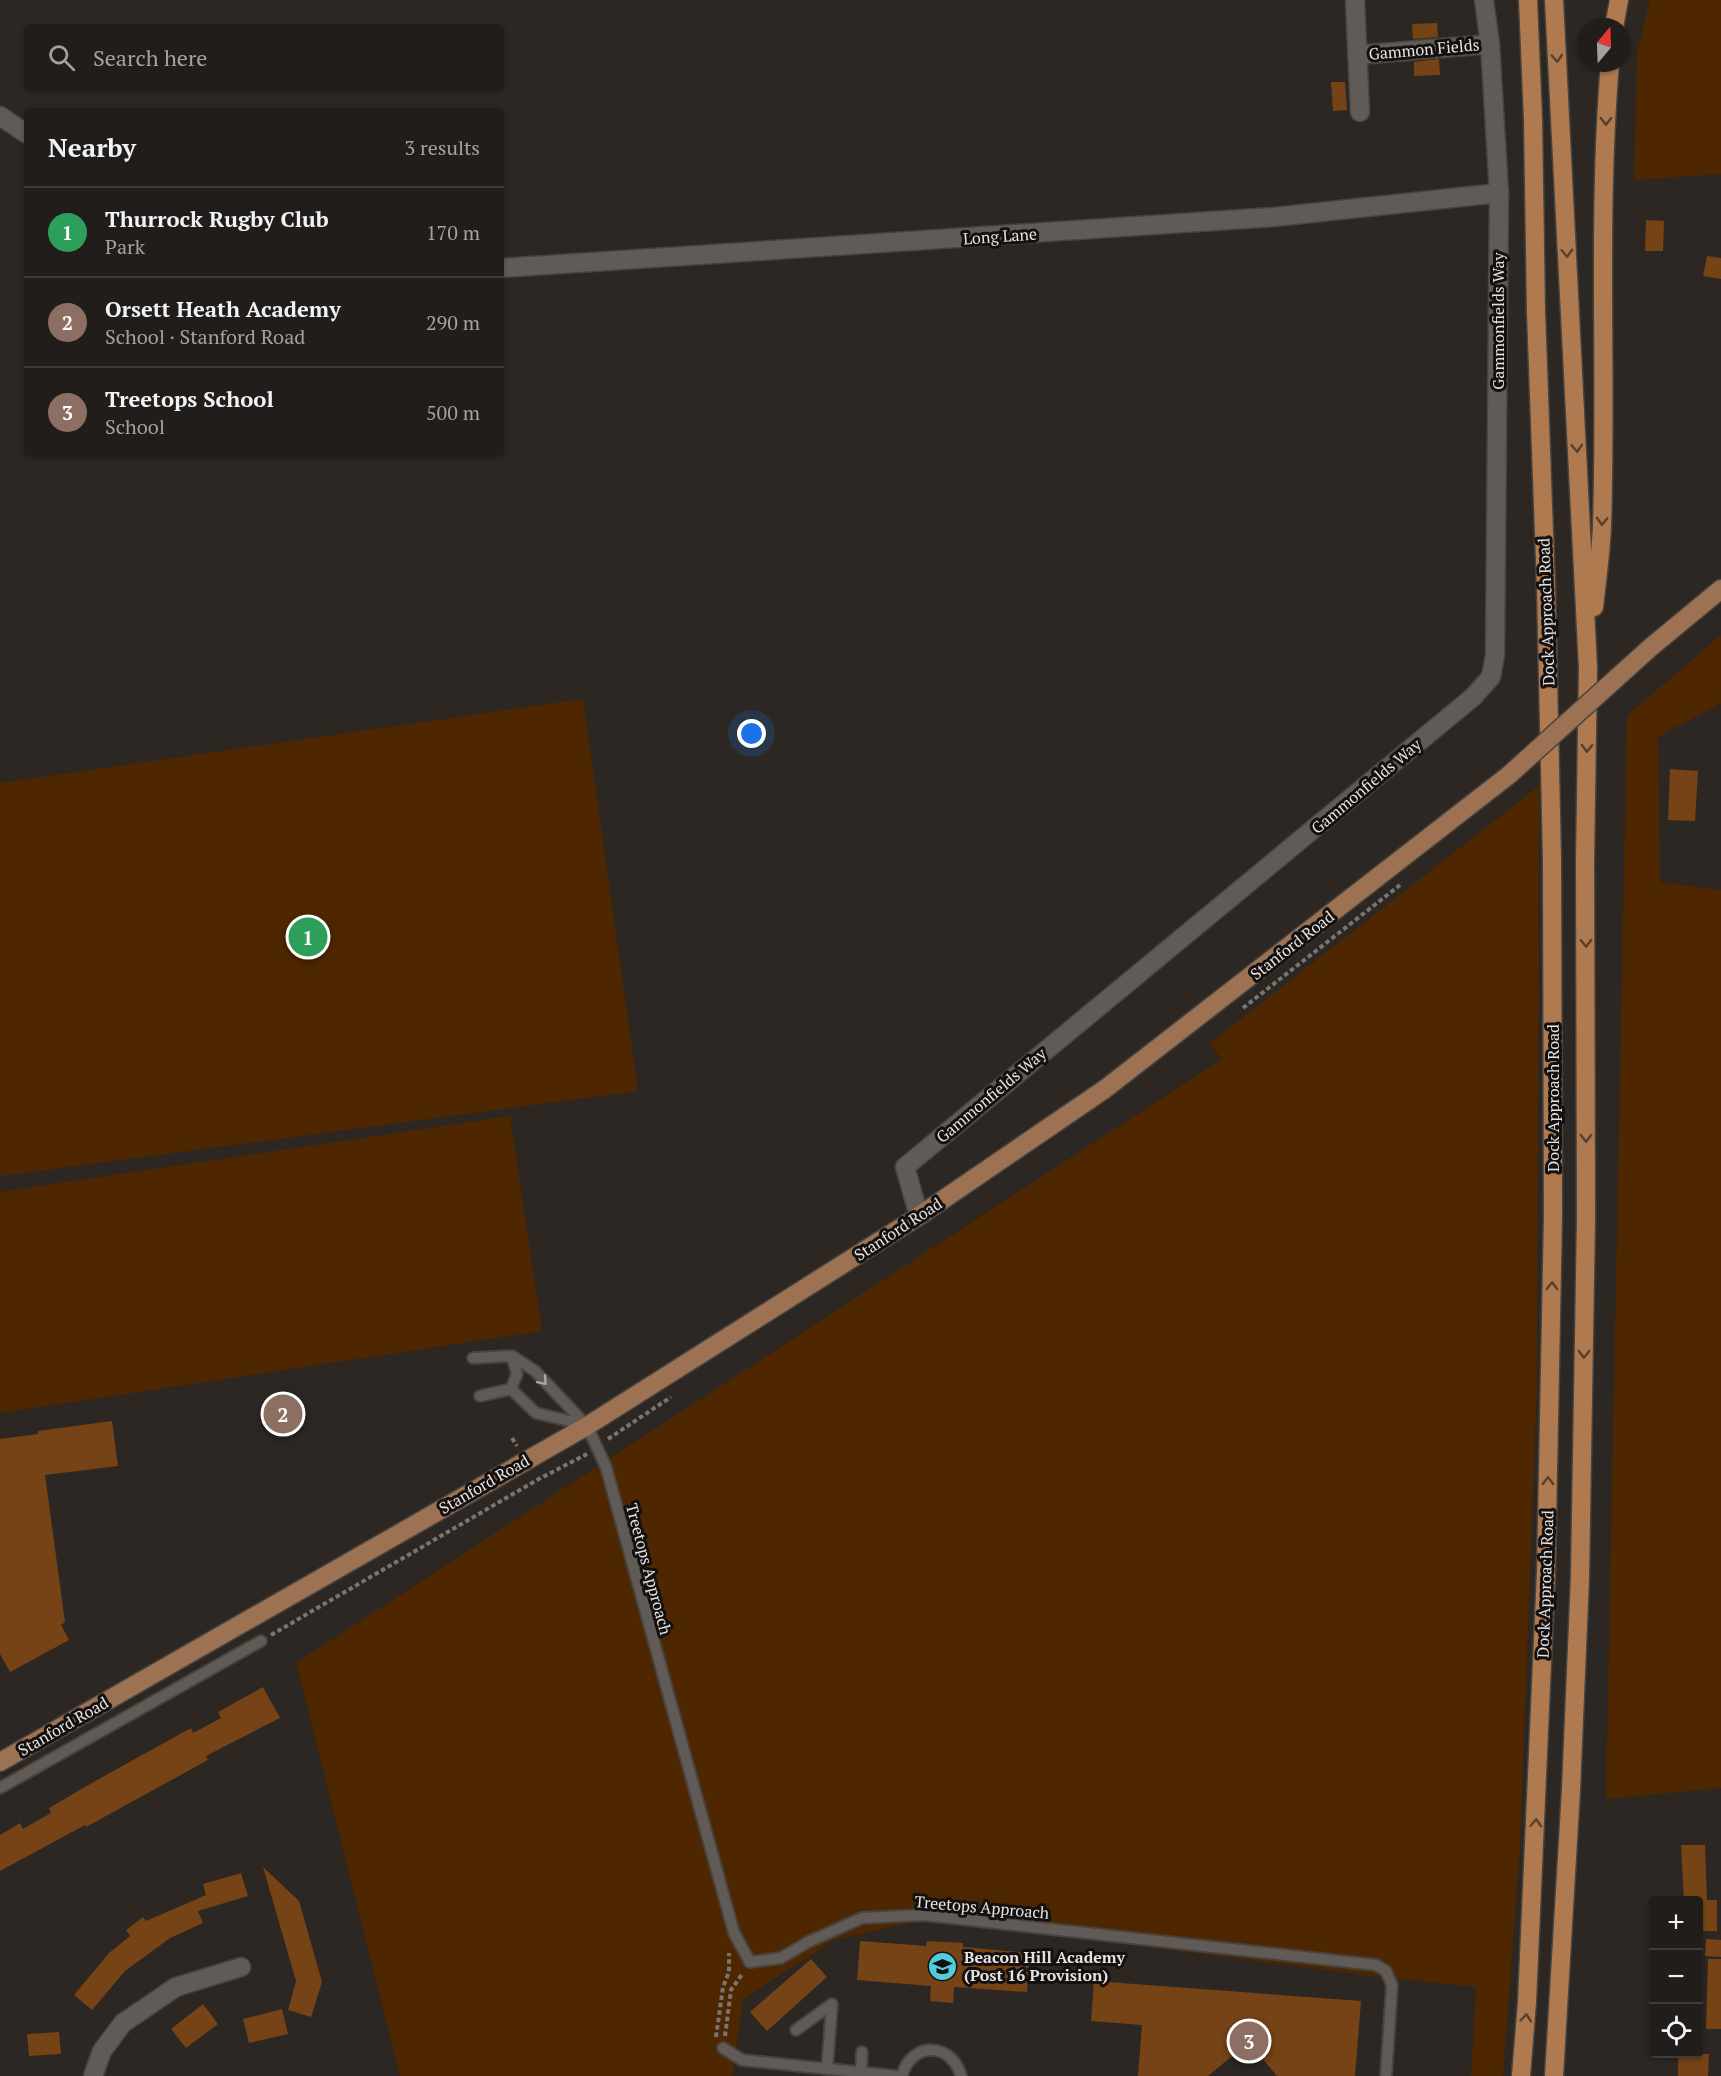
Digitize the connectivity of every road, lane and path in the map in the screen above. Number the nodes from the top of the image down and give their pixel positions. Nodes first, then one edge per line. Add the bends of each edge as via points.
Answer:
1 (1355, 0) edge
2 (1484, 0) edge
3 (1522, 0) edge
4 (1528, 0) edge
5 (1554, 0) edge
6 (1619, 0) edge
7 (1616, 18) edge
8 (1490, 44) junction
9 (1358, 55) junction
10 (1609, 72) edge
11 (1360, 112) dead end
12 (0, 116) edge
13 (1533, 119) junction
14 (24, 132) edge
15 (1499, 193) junction
16 (504, 268) edge
17 (1721, 589) edge
18 (1588, 668) junction
19 (919, 1216) junction
20 (512, 1356) junction
21 (473, 1358) dead end
22 (511, 1389) junction
23 (480, 1396) dead end
24 (586, 1426) junction
25 (582, 1457) dead end
26 (261, 1641) joint
27 (0, 1762) edge
28 (0, 1788) edge
29 (750, 1962) junction
30 (241, 1967) dead end
31 (796, 2030) dead end
32 (723, 2049) joint
33 (862, 2052) dead end
34 (827, 2069) junction
35 (861, 2072) junction
36 (93, 2076) edge
37 (896, 2076) edge
38 (902, 2076) edge
39 (961, 2076) edge
40 (1386, 2076) edge
41 (1521, 2076) edge
42 (1554, 2076) edge

1 - 9 street, Gammon Fields
2 - 8 street
3 - 13 highway
4 - 13 highway
5 -> 18 highway
6 - 7 highway
8 - 9 street, Gammon Fields
8 - 15 street
9 - 11 street, Gammon Fields
10 -> 18 highway via 1602,527
12 - 14 street
41 -> 13 highway, Dock Approach Road via 1546,1572 1553,1216 1552,860
15 - 16 street, Long Lane via 1274,217
15 - 19 street, Gammonfields Way via 1495,655 1491,677 1473,697 905,1167
17 - 19 main road, Stanford Road, bridge via 1509,775 1105,1089
18 -> 42 highway, Dock Approach Road via 1580,1566
19 - 24 main road, Stanford Road
20 - 21 lane
20 - 22 lane via 517,1374
20 -> 24 lane, Treetops Approach via 535,1371
22 - 23 lane
22 - 24 lane via 536,1413
24 - 27 main road, Stanford Road
24 - 29 lane, Treetops Approach via 606,1467 734,1933
25 - 26 path
26 - 28 lane
29 - 32 path via 731,1990
29 - 40 lane, Treetops Approach via 781,1958 862,1918 924,1915 1376,1965 1386,1971 1392,1985
30 - 36 street via 176,1987 123,2023 102,2051
31 - 34 lane via 832,2004
32 - 34 lane via 742,2060
33 - 35 lane
34 - 35 lane
35 - 37 lane
38 - 39 lane via 910,2059 926,2050 956,2057

